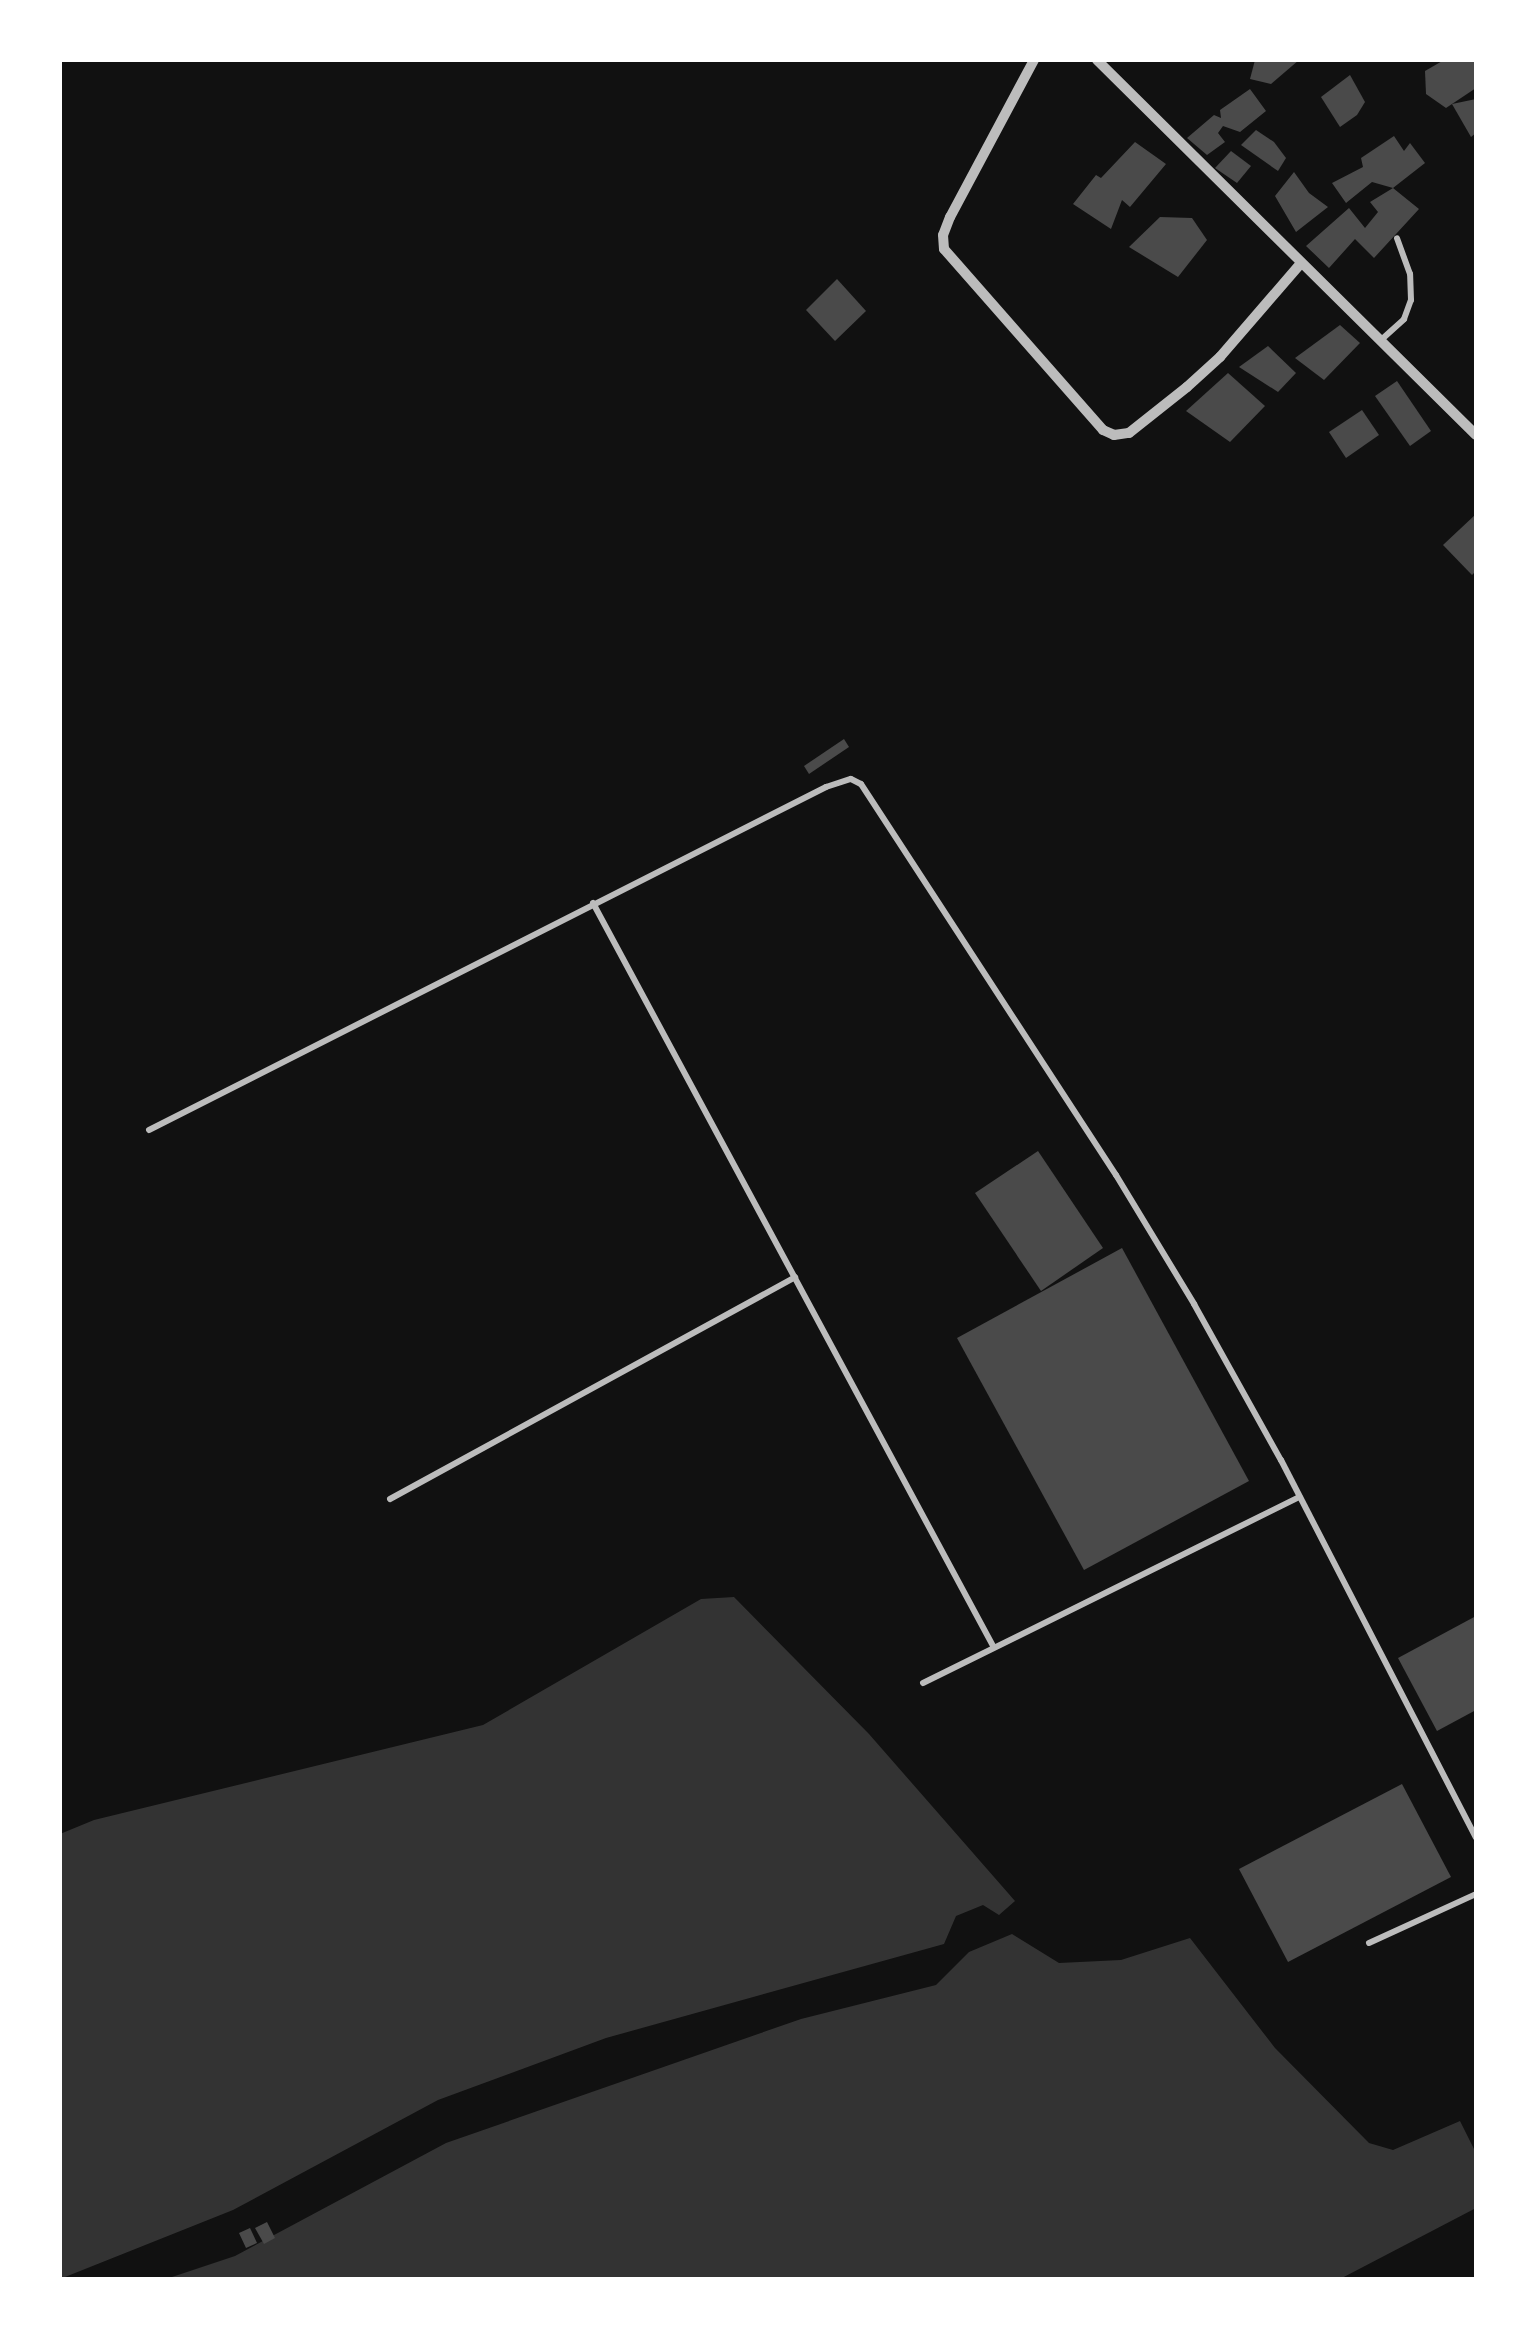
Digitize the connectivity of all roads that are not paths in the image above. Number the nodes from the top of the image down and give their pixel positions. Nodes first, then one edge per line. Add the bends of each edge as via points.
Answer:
1 (1034, 60) edge
2 (1098, 60) edge
3 (1397, 238) dead end
4 (1302, 263) junction
5 (1380, 340) junction
6 (1476, 435) edge
7 (593, 903) junction
8 (150, 1130) dead end
9 (795, 1277) junction
10 (1300, 1497) junction
11 (390, 1499) dead end
12 (994, 1646) junction
13 (924, 1683) dead end
14 (1476, 1838) edge
15 (1476, 1894) edge
16 (1369, 1943) dead end

1 - 4 street via 950,218 944,249 1103,430 1129,433 1187,387
2 - 4 street
3 - 5 lane via 1411,300 1404,319
4 - 5 street
5 - 6 street
7 - 8 lane
7 - 9 lane
7 - 10 lane via 826,788 850,779 861,784 1116,1175
9 - 11 lane
9 - 12 lane
10 - 12 lane
10 - 14 lane
12 - 13 lane
15 - 16 lane

